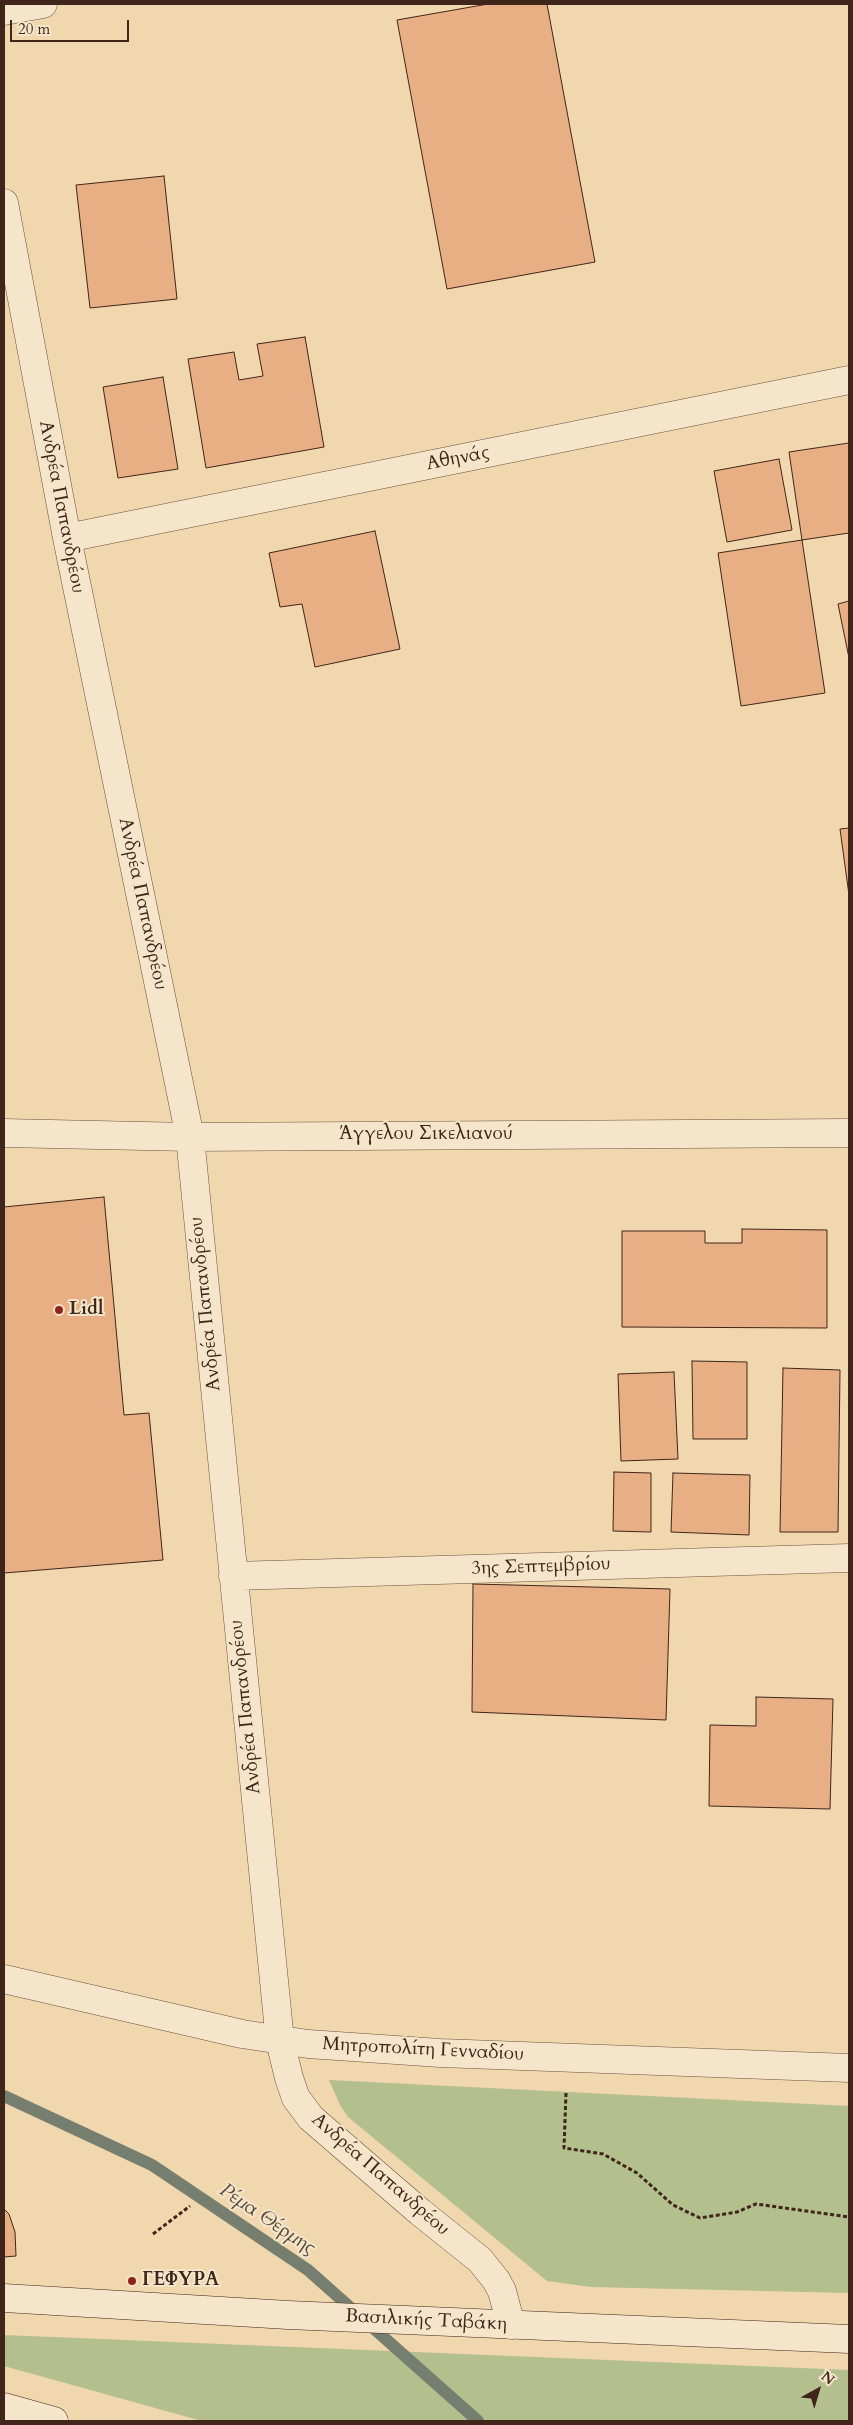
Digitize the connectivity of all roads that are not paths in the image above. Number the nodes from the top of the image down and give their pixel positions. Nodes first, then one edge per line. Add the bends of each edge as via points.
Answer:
1 (43, 4) edge
2 (4, 11) edge
3 (4, 203) edge
4 (849, 380) edge
5 (67, 538) junction
6 (4, 1133) edge
7 (849, 1133) edge
8 (190, 1137) junction
9 (849, 1558) edge
10 (233, 1576) junction
11 (4, 1979) edge
12 (280, 2040) junction
13 (849, 2068) edge
14 (4, 2298) edge
15 (511, 2325) junction
16 (849, 2339) edge
17 (4, 2408) edge
18 (54, 2421) edge

1 - 2 street
3 - 5 street, Ανδρέα Παπανδρέου
4 - 5 street, Αθηνάς
5 - 8 street, Ανδρέα Παπανδρέου
6 - 8 street, Άγγελου Σικελιανού
7 - 8 street, Άγγελου Σικελιανού
8 - 10 street, Ανδρέα Παπανδρέου
9 - 10 street, 3ης Σεπτεμβρίου
10 - 12 street, Ανδρέα Παπανδρέου
11 - 12 street, Μητροπολίτη Γενναδίου
12 - 13 street, Μητροπολίτη Γενναδίου via 363,2049
12 - 15 street, Ανδρέα Παπανδρέου via 296,2098 311,2118 480,2260 502,2291
14 - 15 street, Βασιλικής Ταβάκη
15 - 16 street, Βασιλικής Ταβάκη
17 - 18 street

